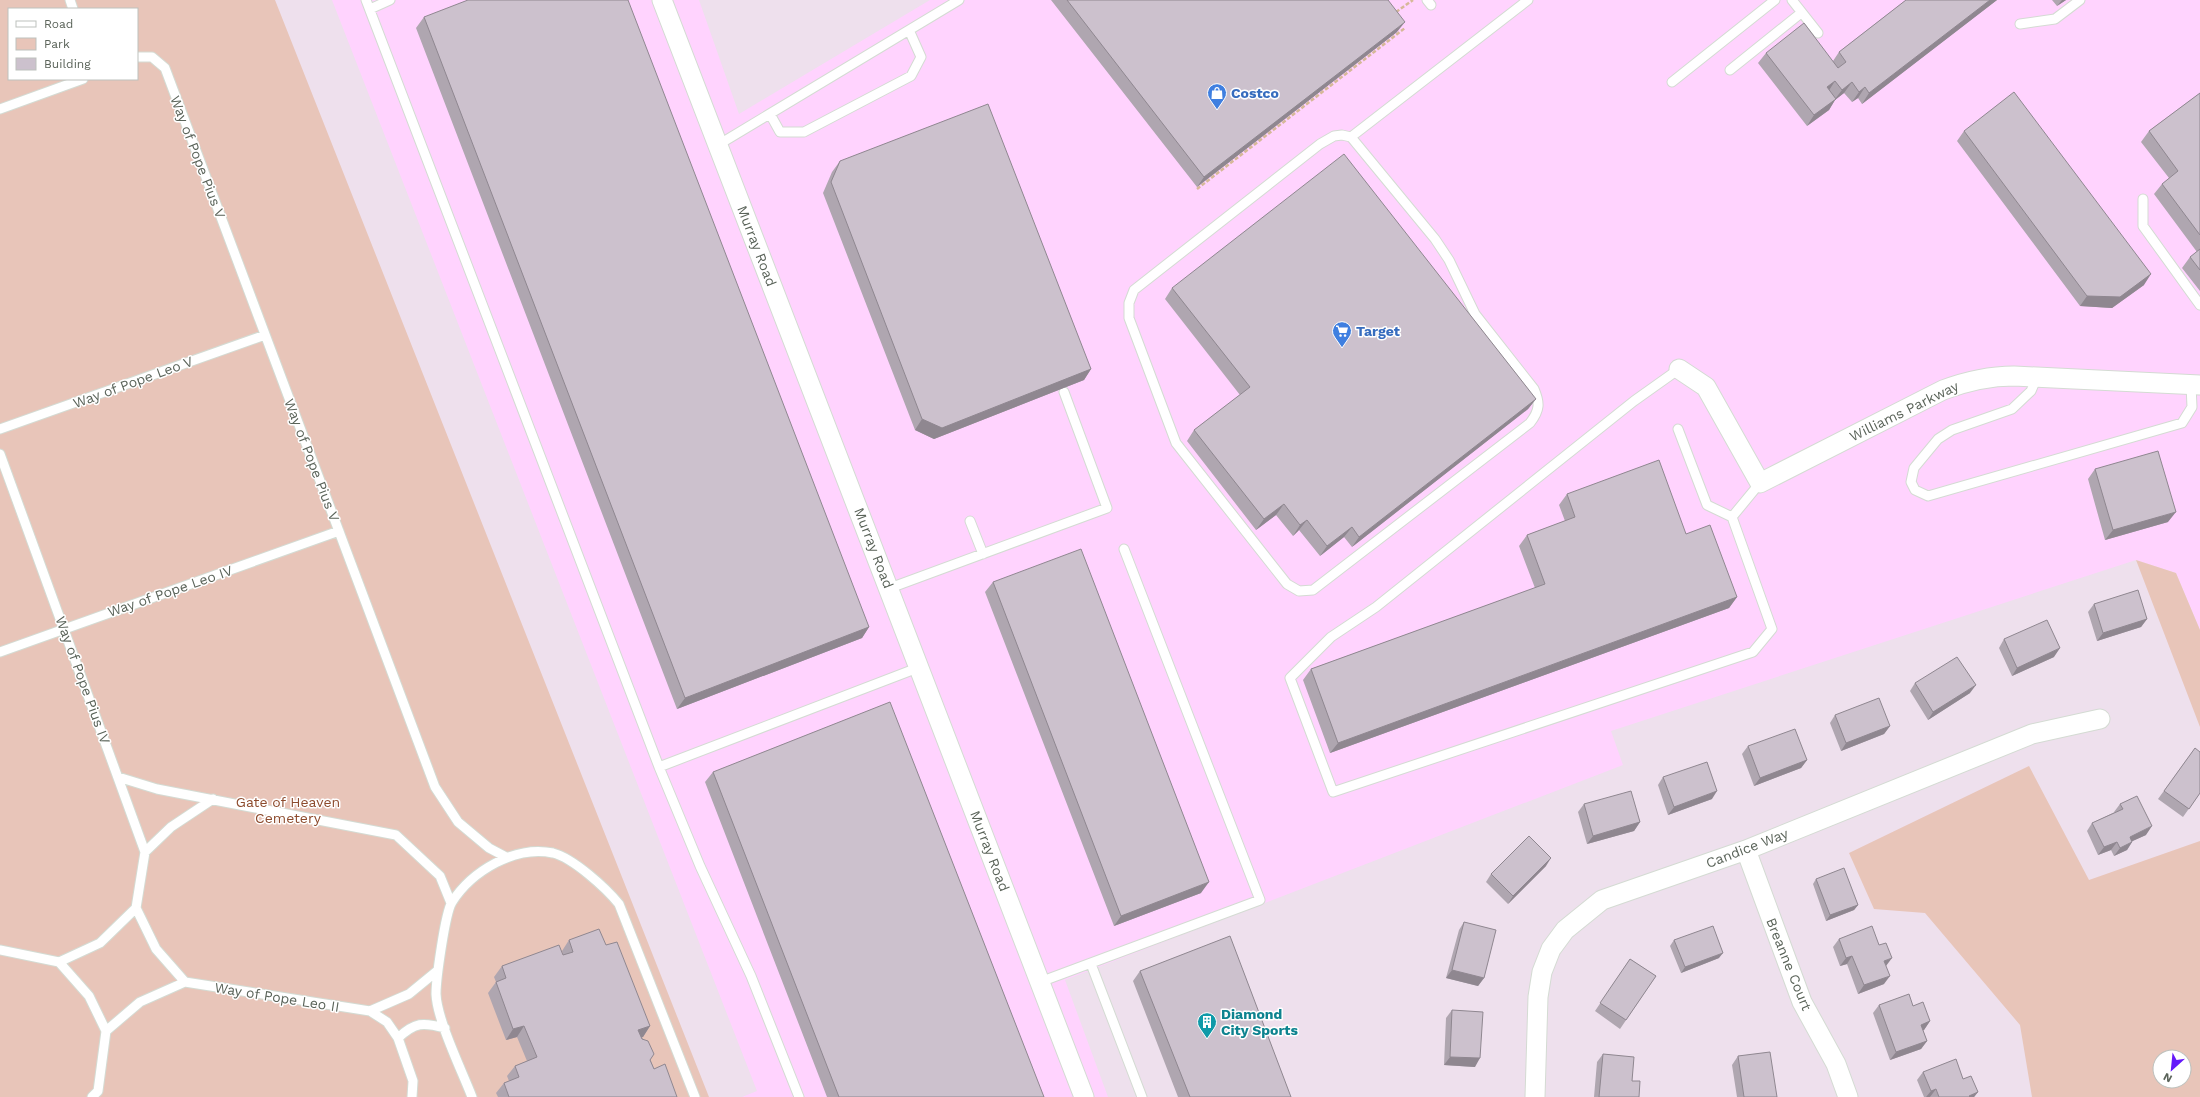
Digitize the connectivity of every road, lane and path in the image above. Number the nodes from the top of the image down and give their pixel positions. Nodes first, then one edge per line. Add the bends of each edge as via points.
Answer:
1 (366, 0) edge
2 (390, 0) edge
3 (662, 0) edge
4 (959, 0) edge
5 (1413, 0) edge
6 (1528, 0) edge
7 (1775, 0) edge
8 (1792, 0) edge
9 (2080, 0) edge
10 (370, 9) junction
11 (1396, 12) edge
12 (1802, 13) junction
13 (2020, 24) dead end
14 (1405, 28) edge
15 (909, 30) junction
16 (1818, 33) dead end
17 (138, 57) edge
18 (1730, 70) dead end
19 (80, 80) edge
20 (1672, 82) dead end
21 (0, 109) edge
22 (770, 114) junction
23 (1351, 137) junction
24 (718, 145) junction
25 (1197, 189) dead end
26 (2143, 199) dead end
27 (2200, 305) edge
28 (265, 335) junction
29 (1679, 369) joint
30 (2037, 377) junction
31 (2196, 385) edge
32 (1064, 392) edge
33 (0, 429) edge
34 (1678, 429) dead end
35 (0, 454) edge
36 (1760, 483) junction
37 (1732, 517) junction
38 (970, 521) dead end
39 (339, 532) junction
40 (1124, 549) dead end
41 (983, 554) junction
42 (890, 588) junction
43 (64, 628) junction
44 (0, 652) edge
45 (920, 667) junction
46 (2100, 719) dead end
47 (659, 767) junction
48 (118, 777) junction
49 (213, 799) junction
50 (1746, 850) junction
51 (145, 852) junction
52 (506, 857) junction
53 (452, 903) junction
54 (136, 908) junction
55 (0, 950) edge
56 (59, 962) junction
57 (1091, 964) junction
58 (437, 971) junction
59 (185, 982) junction
60 (1040, 982) junction
61 (370, 1011) junction
62 (445, 1028) junction
63 (106, 1031) junction
64 (398, 1038) junction
65 (97, 1095) edge
66 (412, 1097) edge
67 (472, 1097) edge
68 (695, 1097) edge
69 (799, 1097) edge
70 (1084, 1097) edge
71 (1142, 1097) edge
72 (1535, 1097) edge
73 (1848, 1097) edge

1 - 10 lane
2 - 10 lane
3 - 24 street, Murray Road
4 - 15 lane
5 - 11 path
6 - 23 lane
7 - 20 lane
8 - 12 lane
9 - 13 lane via 2055,19
10 - 47 lane
12 - 16 lane
12 - 18 lane
14 - 25 path
15 - 22 lane
15 - 22 lane via 921,57 911,76 804,132 780,132
17 - 28 lane, Way of Pope Pius V via 152,57 165,68
19 - 21 lane
22 - 24 lane
23 - 23 lane via 1334,136 1320,144 1134,290 1129,303 1129,318 1176,443 1287,584 1299,591 1313,590 1524,427 1538,413 1540,402 1534,389 1475,314 1449,260 1435,239
24 - 42 street, Murray Road
26 - 27 lane via 2143,226
28 - 33 lane, Way of Pope Leo V
28 - 39 lane, Way of Pope Pius V
29 - 36 street via 1706,387
29 - 37 lane via 1634,400 1376,607 1331,637 1290,678 1333,792 1753,652 1772,629
30 - 31 street, Williams Parkway
30 - 31 lane via 2031,391 2012,409 1952,430 1938,439 1914,468 1911,482 1915,490 1928,496 2182,423 2192,407
30 - 36 street, Williams Parkway via 1991,376 1943,390
32 - 41 lane via 1107,508
34 - 37 lane via 1707,505
35 - 43 lane, Way of Pope Pius IV
36 - 37 lane
38 - 41 lane
39 - 43 lane, Way of Pope Leo IV
39 - 52 lane, Way of Pope Pius V via 435,787 458,822 489,848
40 - 57 lane via 1260,900
41 - 42 lane
42 - 45 street, Murray Road
43 - 44 lane, Way of Pope Leo IV
43 - 48 lane, Way of Pope Pius IV
45 - 47 lane
45 - 60 street, Murray Road
46 - 50 street, Candice Way via 2032,734
47 - 69 lane via 700,866 751,976
48 - 49 lane via 157,789
48 - 51 lane, Way of Pope Pius IV
49 - 51 lane via 171,827
49 - 53 lane via 396,835 440,876
50 - 72 street, Candice Way via 1602,900 1565,930 1552,949 1542,972 1538,997
50 - 73 street, Breanne Court via 1802,1002 1836,1064
51 - 54 lane
52 - 53 lane via 480,872
52 - 68 lane via 533,851 554,853 605,886 619,904
53 - 58 lane
54 - 56 lane via 100,943
54 - 59 lane via 156,948
55 - 56 lane
56 - 63 lane via 89,996
57 - 60 lane
57 - 71 lane
58 - 61 lane via 409,994
58 - 62 lane via 436,996
59 - 61 lane, Way of Pope Leo II
59 - 63 lane via 140,1002
60 - 70 street, Murray Road
61 - 64 lane, Way of Pope Leo II via 387,1022
62 - 64 lane via 429,1024 410,1027
62 - 67 lane
63 - 65 lane
64 - 66 lane, Way of Pope Leo II via 413,1081

